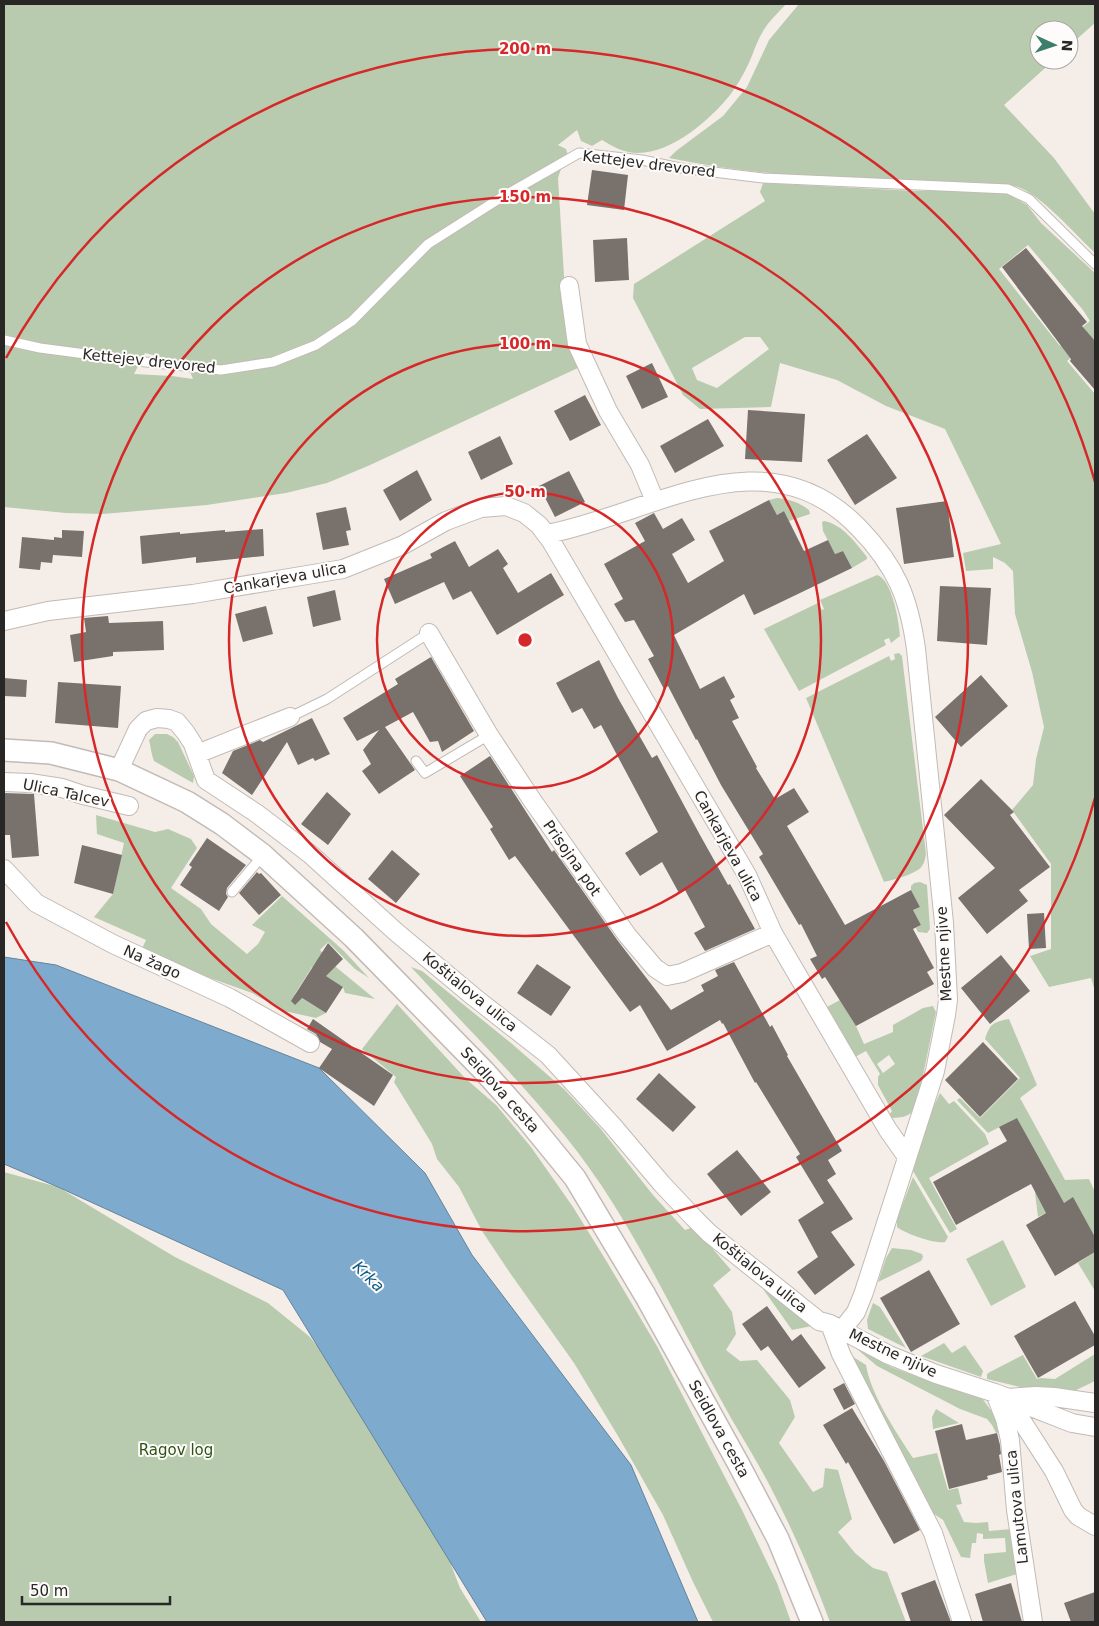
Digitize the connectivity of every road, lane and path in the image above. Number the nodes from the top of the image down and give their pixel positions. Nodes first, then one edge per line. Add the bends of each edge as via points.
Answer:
1 (1095, 264) edge
2 (569, 286) dead end
3 (4, 340) edge
4 (655, 501) junction
5 (547, 534) junction
6 (4, 621) edge
7 (429, 633) joint
8 (290, 717) joint
9 (489, 735) junction
10 (4, 750) edge
11 (197, 754) junction
12 (416, 761) dead end
13 (120, 770) junction
14 (4, 782) edge
15 (129, 806) dead end
16 (263, 855) junction
17 (4, 869) edge
18 (232, 892) dead end
19 (773, 933) junction
20 (310, 1043) dead end
21 (907, 1157) junction
22 (836, 1327) junction
23 (1001, 1396) junction
24 (1095, 1403) edge
25 (1095, 1427) edge
26 (1095, 1526) edge
27 (812, 1622) edge
28 (962, 1622) edge
29 (1033, 1622) edge

1 - 3 lane, Kettejev drevored via 1029,199 1008,189 763,178 579,152 428,244 352,321 316,345 273,362 221,370 40,348
2 - 4 street via 577,344 608,411 640,465
4 - 5 street via 570,530
4 - 21 street, Mestne njive via 736,482 777,482 806,490 847,515 897,578 907,602 917,659 944,923 948,996 935,1071
5 - 6 street, Cankarjeva ulica via 524,513 506,506 481,508 343,569 194,594 48,611
5 - 19 street, Cankarjeva ulica via 747,875
7 - 8 lane via 327,699
7 - 9 street, Prisojna pot
8 - 11 street
9 - 12 lane via 425,773
9 - 19 street, Prisojna pot via 627,935 661,973 666,976 682,973
10 - 13 street, Seidlova cesta via 51,753
11 - 13 street, Koštialova ulica via 177,722 157,718 146,721 138,729
11 - 22 street, Koštialova ulica via 206,780 310,854 396,932 548,1055 709,1233 819,1321
13 - 16 street, Seidlova cesta via 187,802
14 - 15 street, Ulica Talcev via 62,788
16 - 18 lane
16 - 27 street, Seidlova cesta via 354,938 453,1039 526,1118 575,1178 645,1295 738,1463 778,1539
17 - 20 street, Na žago via 36,903 113,944 230,998
19 - 21 street, Cankarjeva ulica
21 - 22 street, Mestne njive via 856,1312
22 - 23 street, Mestne njive via 897,1358
22 - 28 street via 841,1354 933,1533
23 - 24 street via 1054,1397
23 - 25 street, Mestne njive
23 - 26 street, Lamutova ulica via 1054,1471 1073,1510
23 - 29 street, Lamutova ulica via 1010,1440 1016,1510

